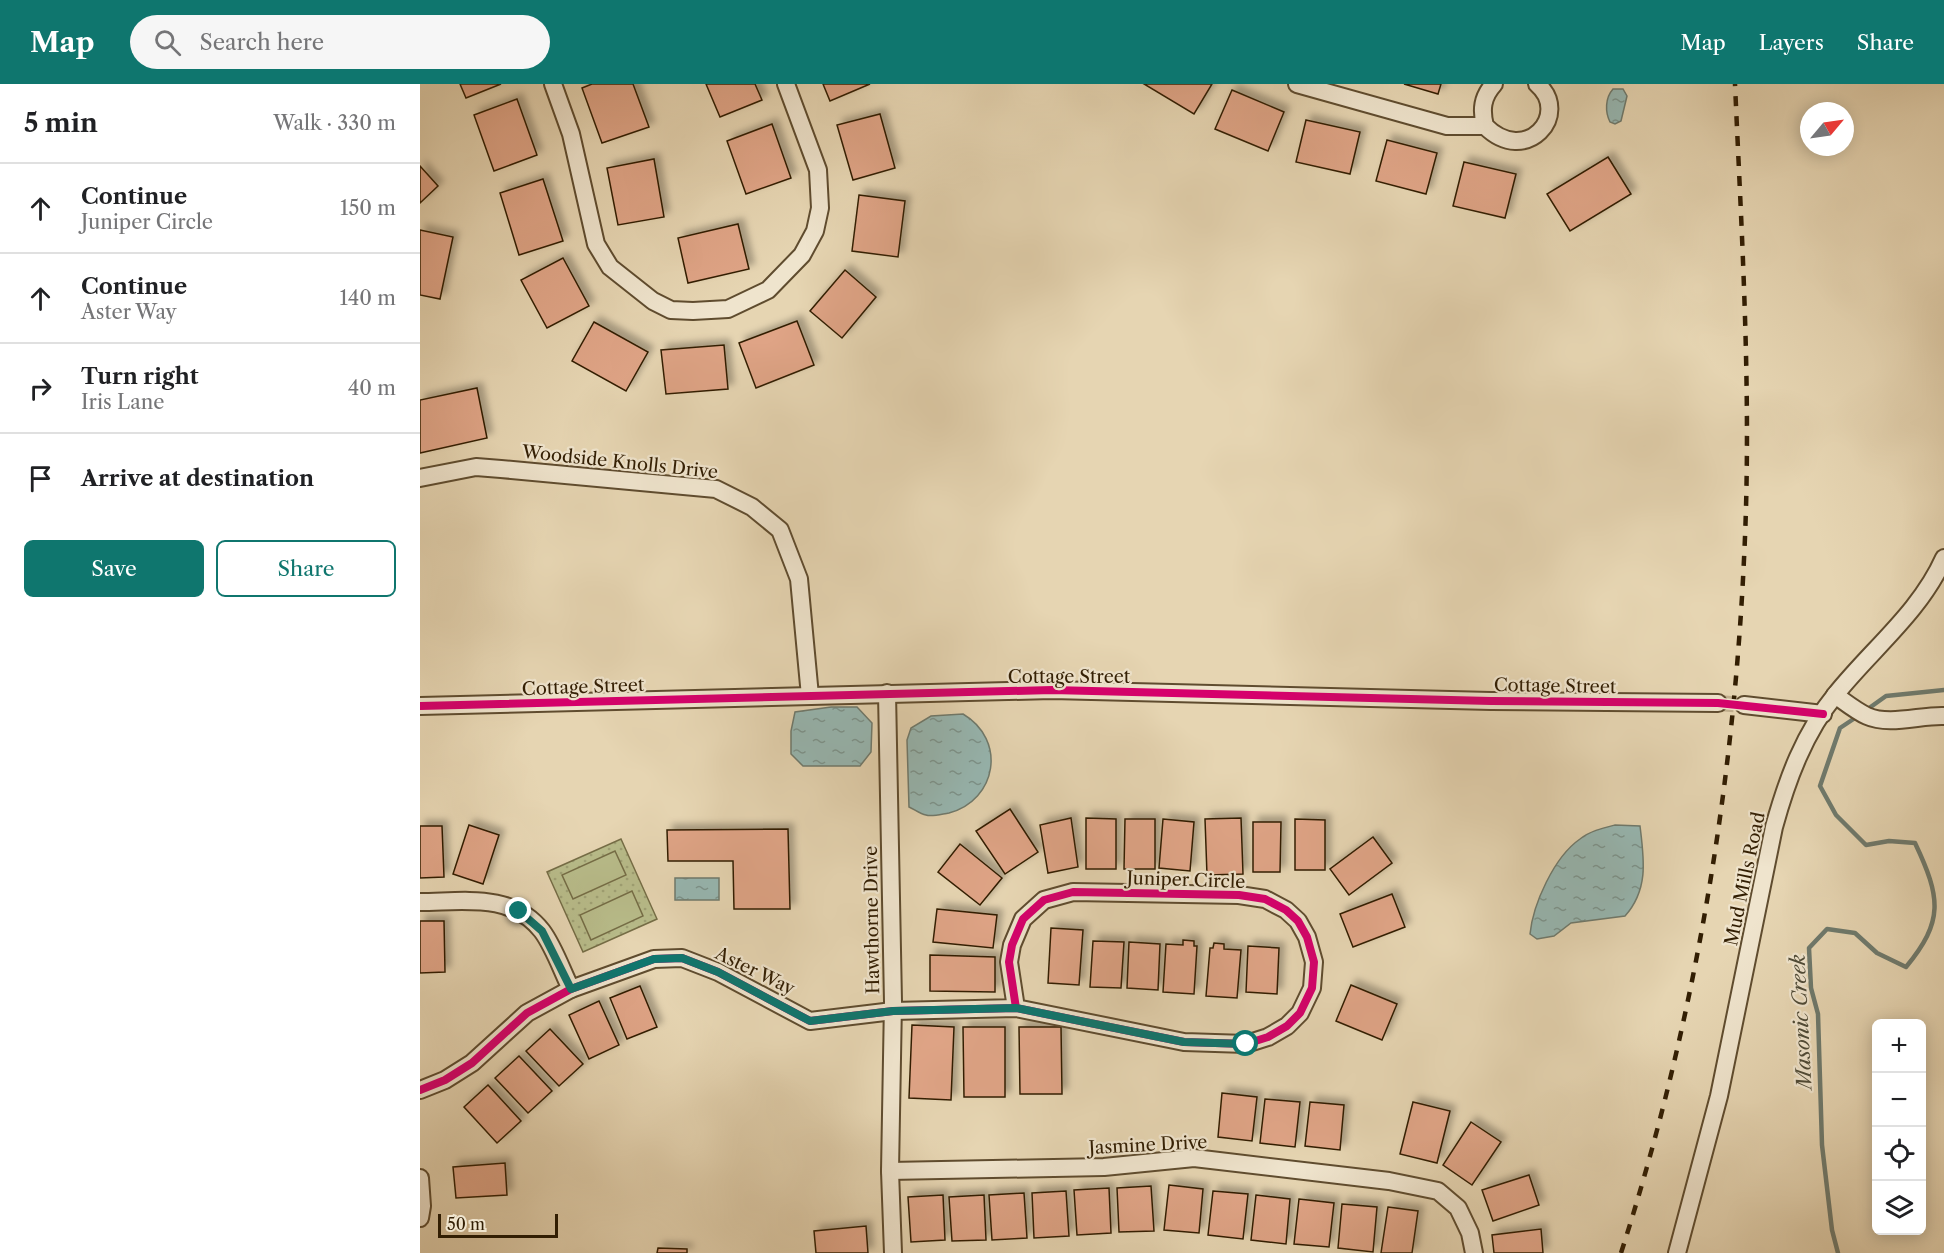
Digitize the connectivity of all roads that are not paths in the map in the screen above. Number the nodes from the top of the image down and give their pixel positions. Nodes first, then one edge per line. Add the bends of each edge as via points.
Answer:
1 (553, 84) edge
2 (786, 84) edge
3 (1297, 84) edge
4 (1494, 84) edge
5 (1537, 84) edge
6 (1485, 126) junction
7 (420, 478) edge
8 (1944, 558) edge
9 (887, 693) junction
10 (1835, 695) junction
11 (810, 696) junction
12 (1718, 703) tunnel mouth
13 (1744, 705) tunnel mouth
14 (420, 706) edge
15 (1823, 714) junction
16 (1944, 716) edge
17 (420, 902) edge
18 (571, 989) junction
19 (1016, 1008) junction
20 (893, 1011) junction
21 (420, 1090) edge
22 (890, 1171) junction
23 (420, 1178) edge
24 (420, 1218) edge
25 (893, 1253) edge
26 (1474, 1253) edge
27 (1677, 1253) edge

1 - 2 street via 571,134 596,244 610,267 653,301 671,310 693,311 728,309 768,290 802,255 814,231 820,208 818,170
3 - 6 street via 1447,126
4 - 6 street via 1483,104
5 - 6 street via 1547,97 1549,108 1543,129 1535,137 1514,143
7 - 11 street, Woodside Knolls Drive via 476,467 501,469 716,489 752,507 780,530 799,579
8 - 10 street, Mud Mills Road via 1937,574 1900,624
9 - 11 street, Cottage Street
9 - 12 street, Cottage Street via 1052,690
9 - 20 street, Hawthorne Drive
10 - 15 street, Mud Mills Road
10 - 16 street via 1869,717 1894,720
11 - 14 street, Cottage Street
13 - 15 street
15 - 27 street, Mud Mills Road via 1786,784 1774,827 1719,1096
17 - 18 street via 495,901 519,911 542,931
18 - 20 street, Aster Way via 654,959 682,958 718,972 810,1021
18 - 21 street, Aster Way via 527,1013 472,1063
19 - 19 street, Juniper Circle via 1010,962 1012,945 1023,919 1044,900 1073,892 1239,895 1265,899 1298,921 1314,962 1312,988 1300,1013 1269,1037 1246,1044 1184,1042
19 - 20 street, Juniper Circle
20 - 22 street, Hawthorne Drive
22 - 25 street, Hawthorne Drive
22 - 26 street, Jasmine Drive via 1104,1167 1194,1158 1389,1181 1438,1191 1458,1208
23 - 24 street

